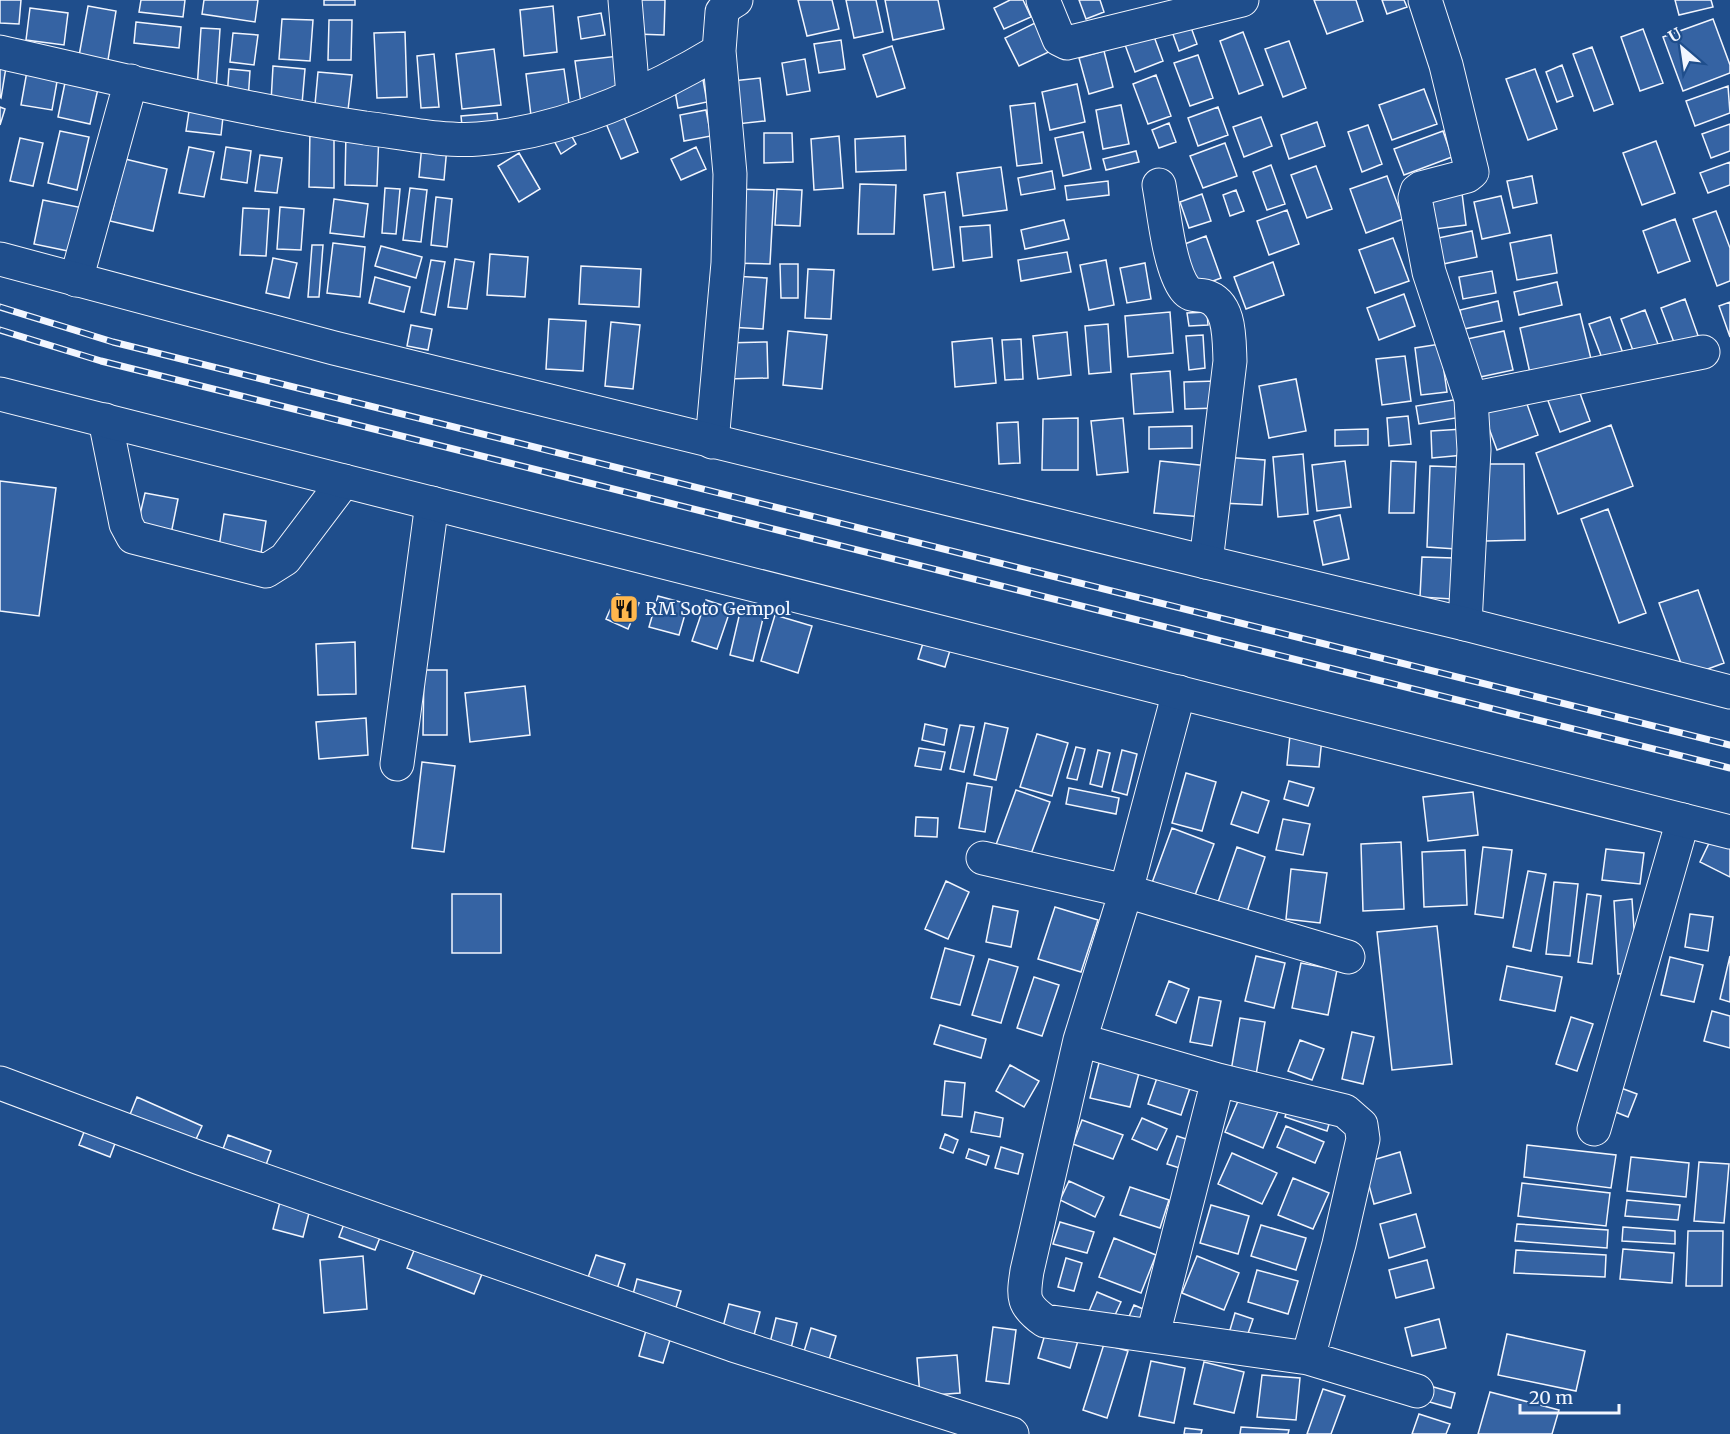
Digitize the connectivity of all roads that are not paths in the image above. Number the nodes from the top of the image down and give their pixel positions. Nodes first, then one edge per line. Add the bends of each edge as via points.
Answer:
1 (625, 0) edge
2 (736, 0) edge
3 (1043, 0) edge
4 (1242, 0) edge
5 (1425, 0) edge
6 (719, 51) junction
7 (0, 52) edge
8 (131, 81) junction
9 (633, 95) junction
10 (1159, 185) dead end
11 (0, 259) edge
12 (76, 280) junction
13 (1703, 352) dead end
14 (0, 394) edge
15 (1471, 399) junction
16 (105, 420) junction
17 (712, 441) junction
18 (344, 481) junction
19 (432, 503) junction
20 (1206, 562) junction
21 (1465, 624) junction
22 (1179, 692) junction
23 (1730, 692) edge
24 (397, 764) dead end
25 (1683, 820) junction
26 (1730, 832) edge
27 (983, 858) dead end
28 (1126, 891) junction
29 (1348, 957) dead end
30 (1080, 1040) junction
31 (1218, 1080) junction
32 (0, 1083) edge
33 (1594, 1128) dead end
34 (1153, 1335) junction
35 (1308, 1358) junction
36 (1417, 1391) dead end
37 (1008, 1434) edge

1 - 9 street
2 - 6 street via 722,12
3 - 4 street via 1054,31 1067,43
5 - 15 street via 1446,65 1472,172 1421,188 1415,198 1429,272
6 - 9 street
6 - 17 street via 730,174 728,263
7 - 8 street
8 - 9 street via 312,120 476,140 545,128
8 - 12 street
10 - 20 street via 1176,269 1186,290 1194,296 1213,299 1221,306 1230,346
11 - 12 street
12 - 17 street
13 - 15 street
14 - 16 street
15 - 21 street via 1474,450
16 - 18 street
16 - 18 street via 126,524 133,537 166,546 266,571 285,559
17 - 20 street
18 - 19 street
19 - 22 street
19 - 24 street
20 - 21 street
21 - 23 street
22 - 25 street
22 - 28 street
25 - 26 street
25 - 33 street
27 - 28 street
28 - 29 street
28 - 30 street
30 - 31 street
30 - 34 street via 1024,1296 1033,1313 1045,1321
31 - 34 street
31 - 35 street via 1345,1111 1361,1125 1363,1139
32 - 37 street via 479,1257
34 - 35 street
35 - 36 street

